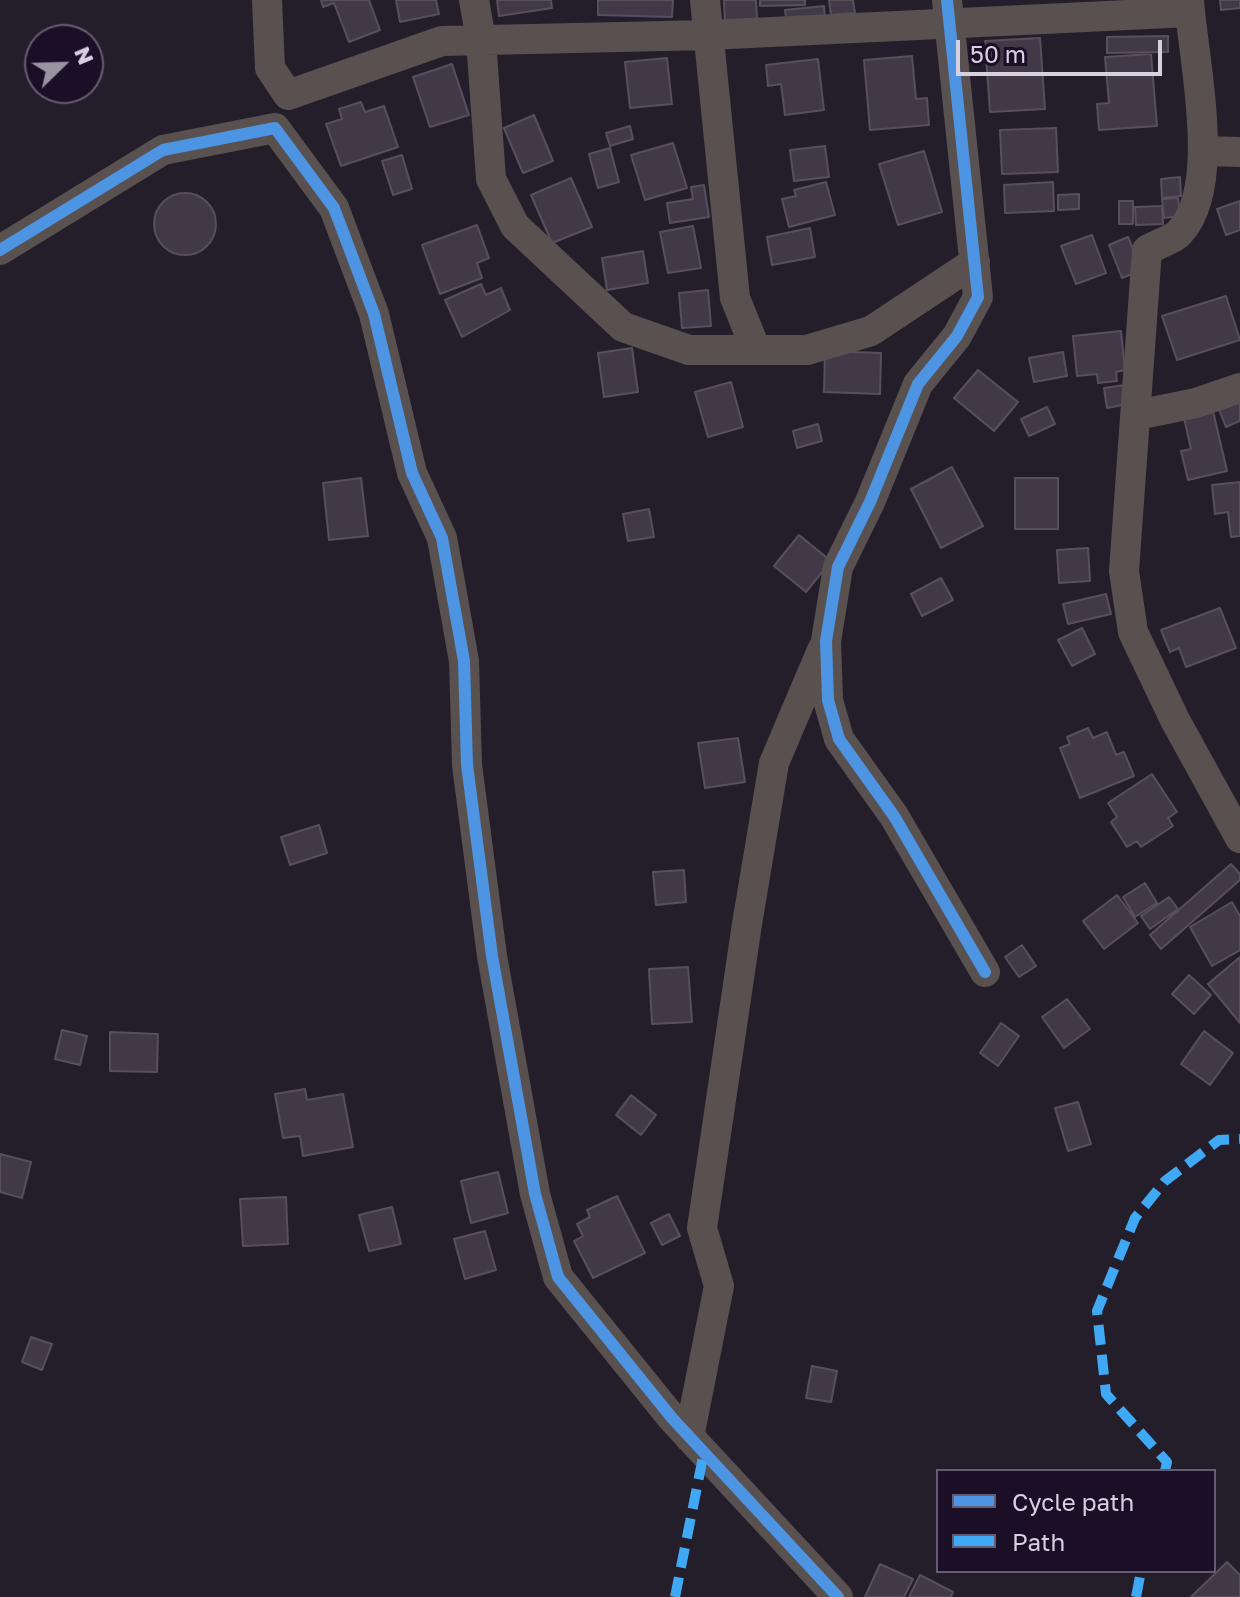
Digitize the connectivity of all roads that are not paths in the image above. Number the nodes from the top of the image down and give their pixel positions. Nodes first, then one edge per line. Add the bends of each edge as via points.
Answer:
1 (267, 0) edge
2 (474, 0) edge
3 (705, 0) edge
4 (1189, 6) edge
5 (949, 12) edge
6 (708, 35) junction
7 (481, 40) junction
8 (1203, 151) junction
9 (1240, 152) edge
10 (0, 250) edge
11 (975, 262) junction
12 (756, 350) junction
13 (1240, 388) edge
14 (1137, 415) junction
15 (826, 641) junction
16 (1239, 834) edge
17 (985, 972) dead end
18 (689, 1437) junction
19 (838, 1597) edge

1 - 7 street via 270,68 288,95 442,41
2 - 7 street
3 - 6 street
4 - 5 street
4 - 8 street
5 - 6 street
5 - 11 street
6 - 7 street
6 - 12 street via 735,298
7 - 12 street via 491,179 515,226 623,327 689,350
8 - 9 street
8 - 14 street via 1197,206 1179,234 1147,250
10 - 18 street via 163,150 275,128 334,208 374,314 412,473 442,538 464,661 467,765 492,956 535,1194 558,1277
11 - 12 street via 871,331 807,350
11 - 15 street via 978,297 957,336 918,384 838,567
13 - 14 street
14 - 16 street via 1124,571 1133,632
15 - 17 street via 828,700 839,739 894,816
15 - 18 street via 774,763 702,1228 719,1286
18 - 19 street

